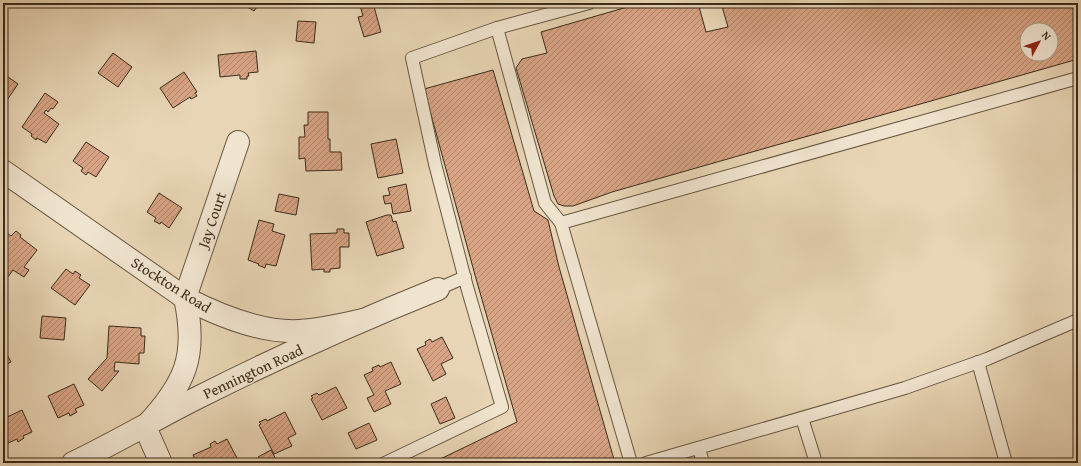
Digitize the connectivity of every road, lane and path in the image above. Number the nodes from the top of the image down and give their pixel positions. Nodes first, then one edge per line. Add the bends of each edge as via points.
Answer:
1 (589, 3) edge
2 (497, 28) junction
3 (1078, 78) edge
4 (238, 142) dead end
5 (3, 171) edge
6 (561, 223) junction
7 (465, 277) junction
8 (438, 288) joint
9 (185, 298) junction
10 (363, 320) junction
11 (1078, 320) edge
12 (978, 362) junction
13 (802, 418) junction
14 (145, 427) junction
15 (699, 448) junction
16 (73, 463) edge
17 (161, 463) edge
18 (385, 463) edge
19 (631, 463) edge
20 (646, 463) edge
21 (703, 463) edge
22 (816, 463) edge
23 (1006, 463) edge

1 - 2 lane
2 - 6 lane via 545,203
2 - 7 lane via 412,58 435,164
3 - 6 lane
4 - 9 street, Jay Court
5 - 9 street, Stockton Road
6 - 19 lane
7 - 8 lane
7 - 18 lane via 502,407
8 - 10 street, Pennington Road
9 - 10 street, Stockton Road via 233,319 278,330 298,332 331,328
9 - 14 street via 191,335 188,358 172,395
10 - 14 street, Pennington Road via 197,398
11 - 12 lane
12 - 13 lane via 905,388
12 - 23 lane
13 - 15 lane
13 - 22 lane
14 - 16 street, Pennington Road
14 - 17 street
15 - 20 lane
15 - 21 lane

